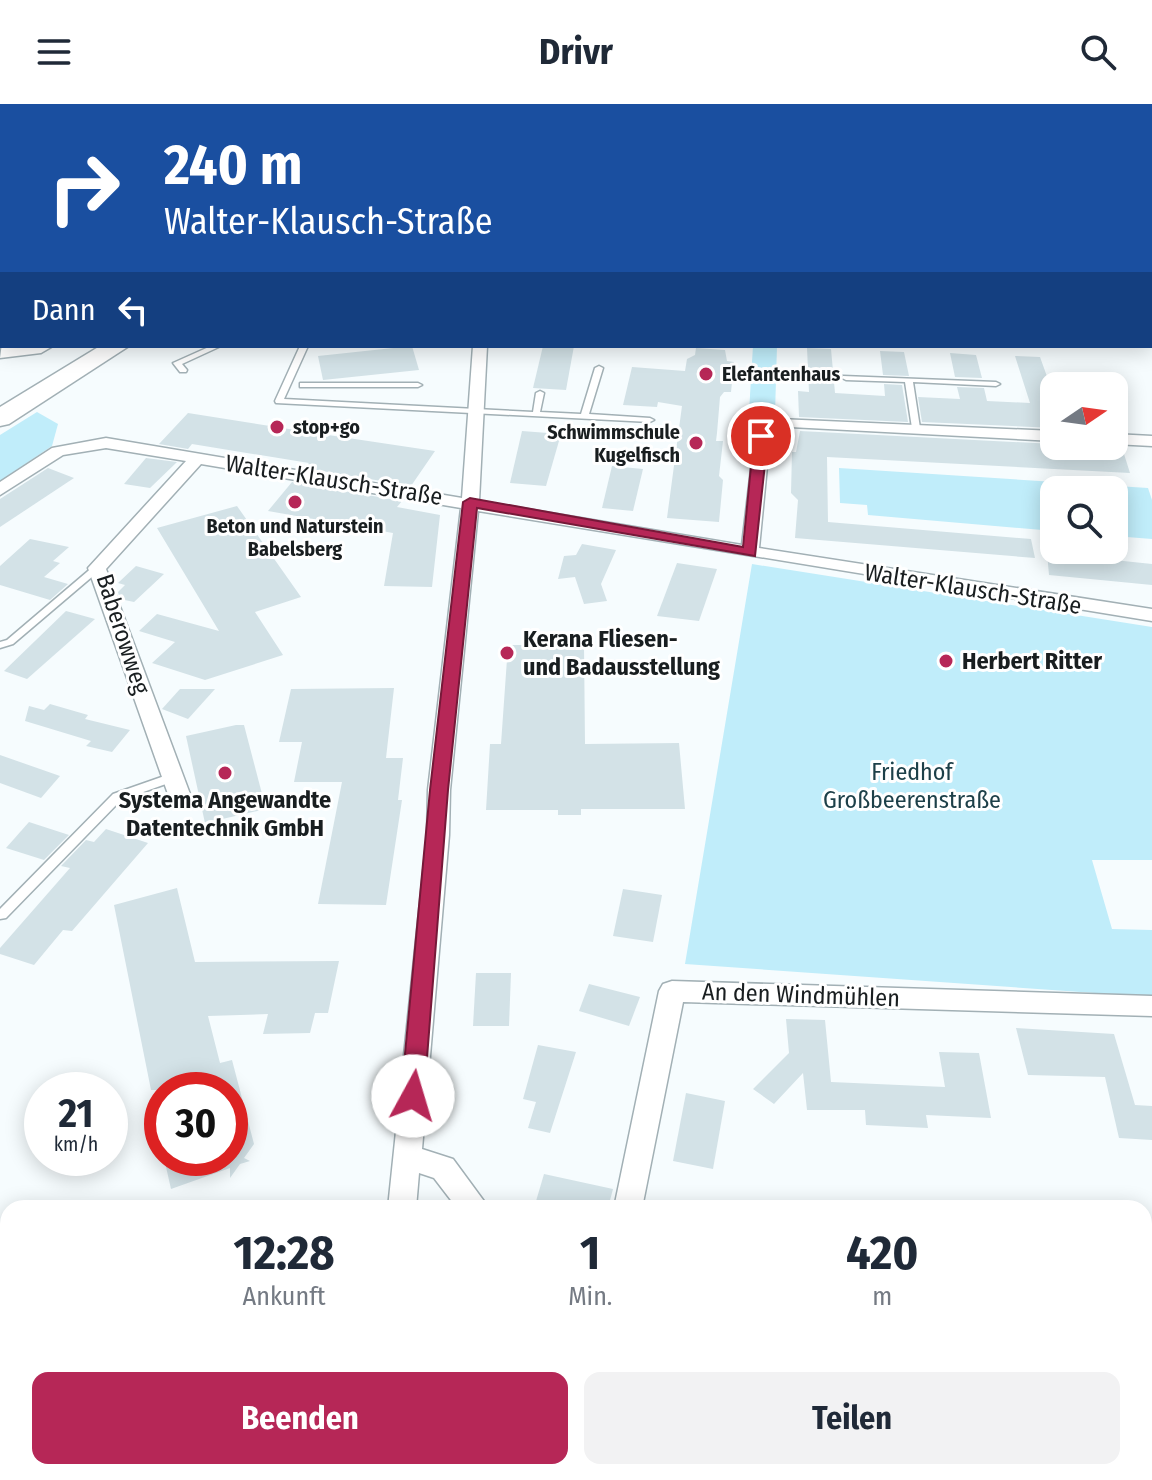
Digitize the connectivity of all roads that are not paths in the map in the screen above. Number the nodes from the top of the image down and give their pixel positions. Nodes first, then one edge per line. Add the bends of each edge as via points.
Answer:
1 (25, 348) edge
2 (83, 348) edge
3 (114, 348) edge
4 (125, 348) edge
5 (212, 348) edge
6 (303, 348) edge
7 (480, 348) edge
8 (0, 351) edge
9 (599, 368) dead end
10 (183, 370) dead end
11 (77, 371) junction
12 (846, 378) dead end
13 (909, 380) junction
14 (996, 384) dead end
15 (303, 385) dead end
16 (418, 385) dead end
17 (540, 393) dead end
18 (0, 398) edge
19 (475, 410) junction
20 (536, 414) junction
21 (584, 417) junction
22 (0, 418) edge
23 (650, 420) dead end
24 (916, 428) junction
25 (1040, 435) edge
26 (1128, 440) edge
27 (1152, 441) edge
28 (198, 458) junction
29 (0, 490) edge
30 (470, 502) junction
31 (750, 552) junction
32 (97, 568) junction
33 (1152, 615) edge
34 (0, 645) edge
35 (176, 785) joint
36 (2, 915) edge
37 (1152, 1006) edge
38 (407, 1157) junction
39 (403, 1200) edge
40 (469, 1200) edge
41 (630, 1200) edge

1 - 8 highway
2 - 18 highway
3 - 11 highway
4 - 11 highway
5 - 10 lane via 177,363
6 - 19 lane via 279,401
7 - 19 street
9 - 21 lane
11 - 22 highway
12 - 13 lane
13 - 14 lane
13 - 24 lane
15 - 16 lane
17 - 20 lane
19 - 20 lane
19 - 30 street
20 - 21 lane
21 - 23 lane
24 - 25 street
24 - 31 street via 763,421
26 - 27 street
28 - 29 street, Walter-Klausch-Straße via 106,443 75,446 58,451
28 - 30 street, Walter-Klausch-Straße
28 - 32 street, Baberowweg
30 - 31 street, Walter-Klausch-Straße
30 - 38 street
31 - 33 street, Walter-Klausch-Straße
32 - 34 lane
32 - 35 street, Baberowweg
35 - 36 lane via 117,797
37 - 41 street, An den Windmühlen via 672,991
38 - 39 street
38 - 40 street via 443,1168

